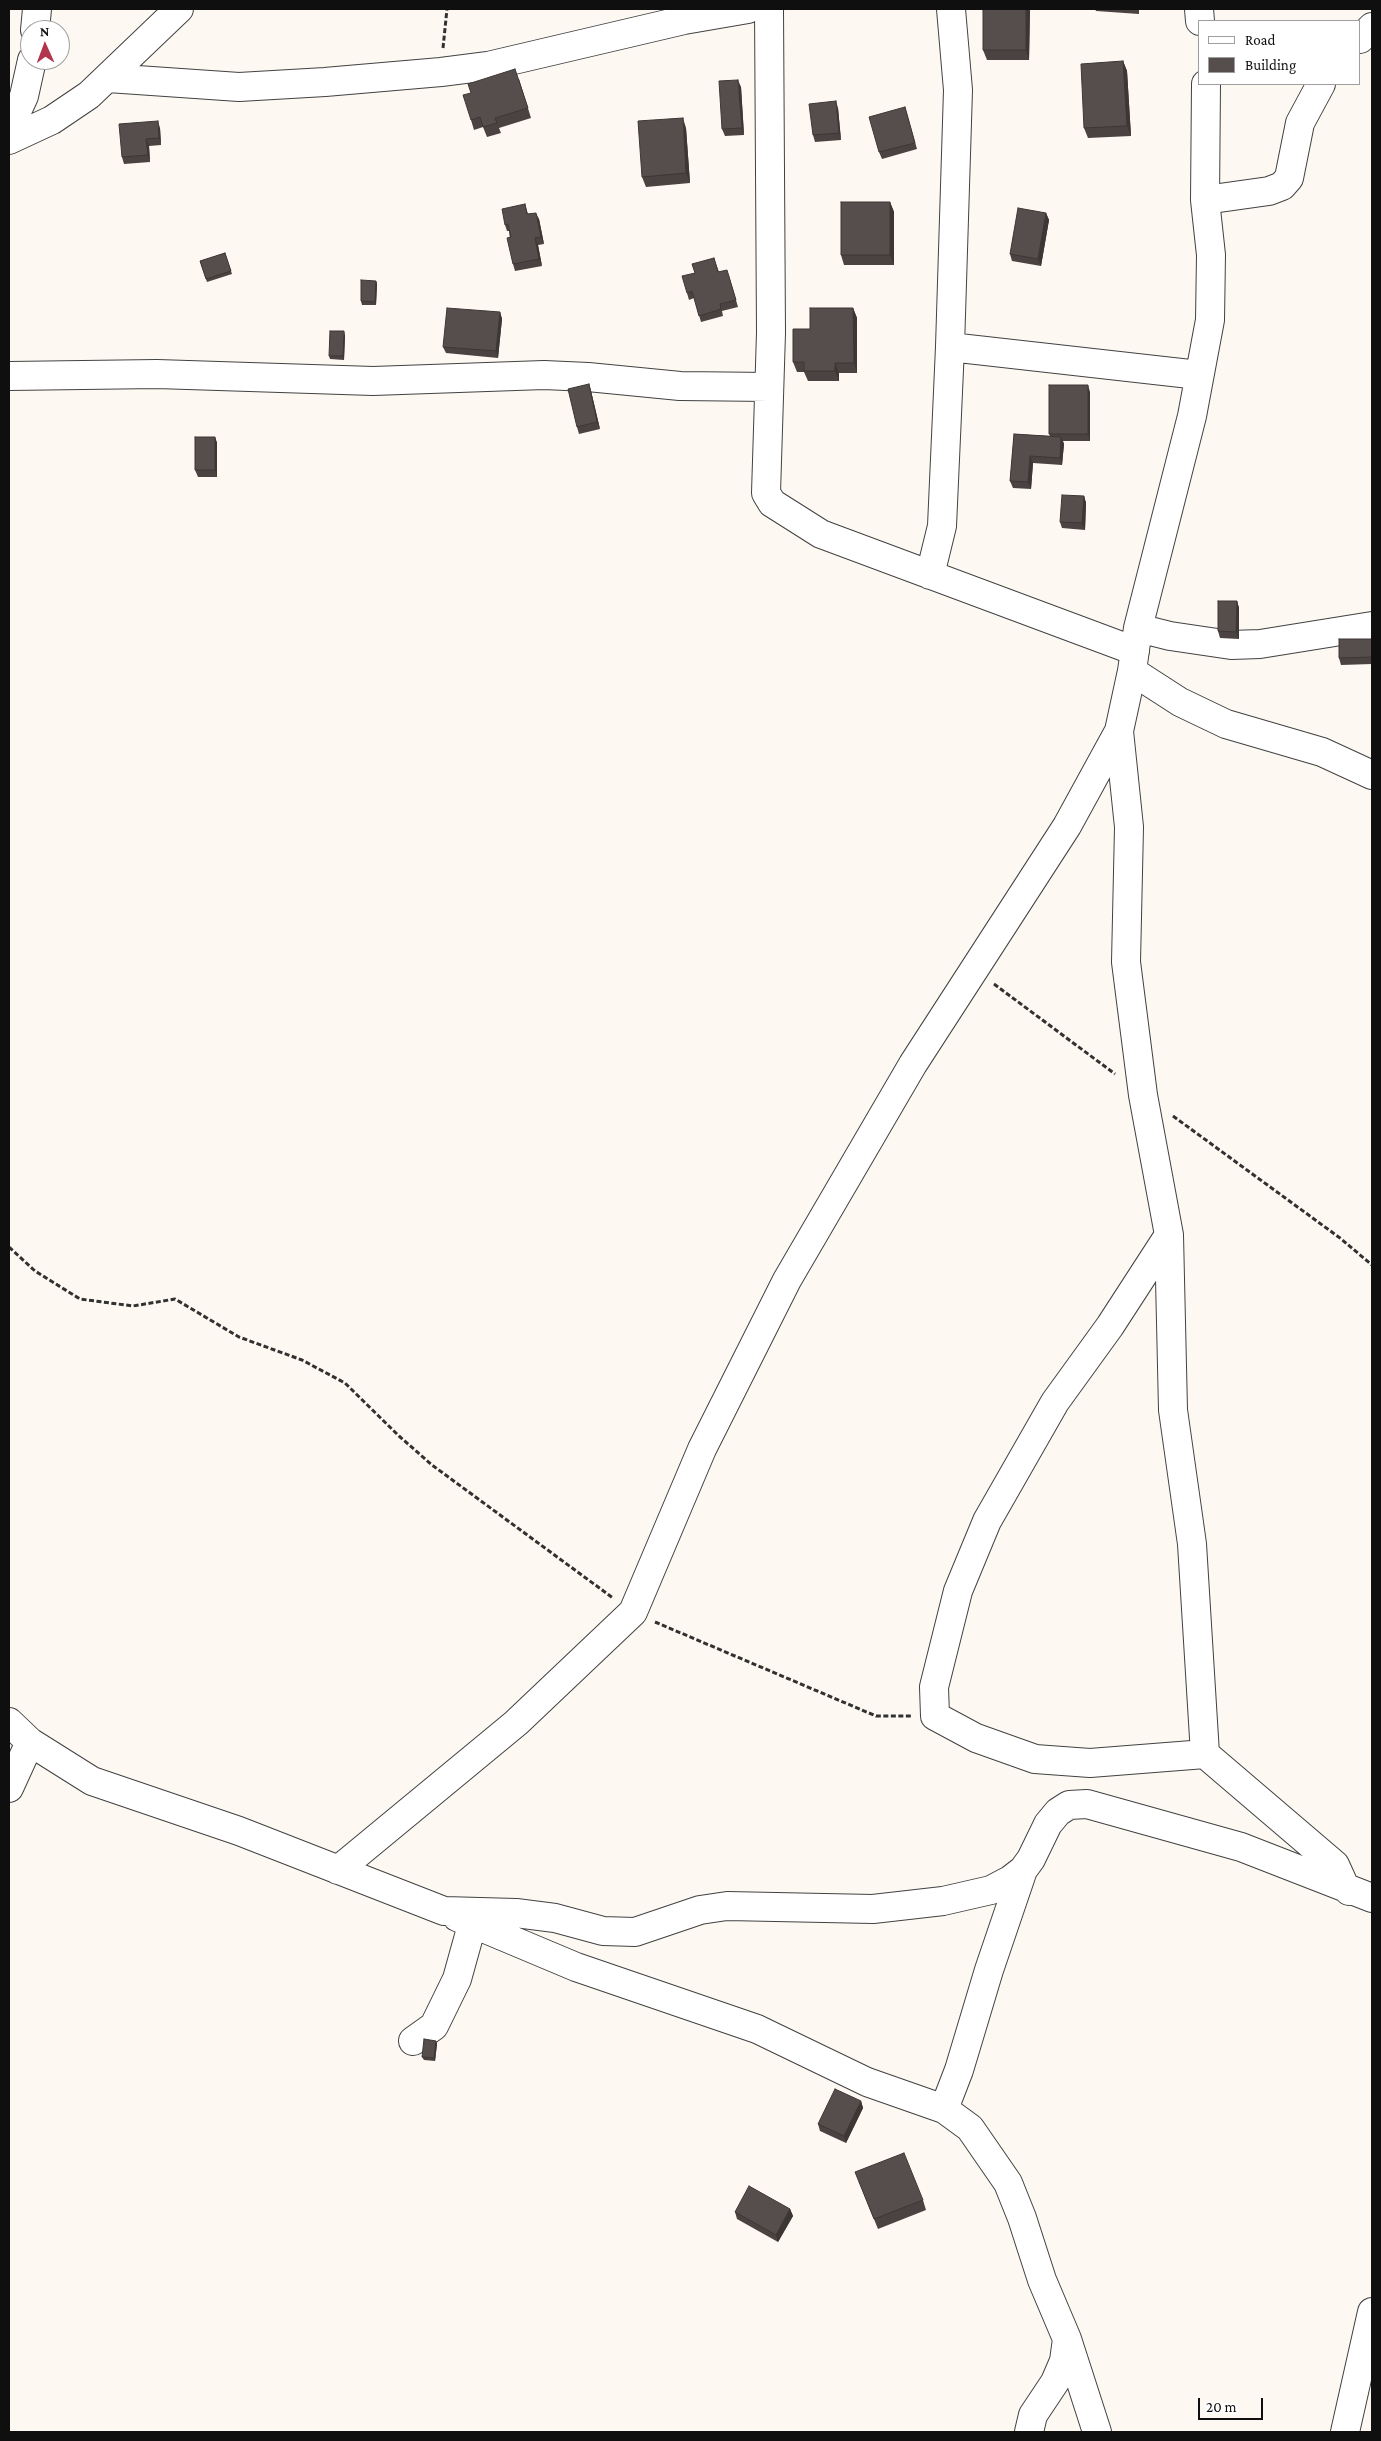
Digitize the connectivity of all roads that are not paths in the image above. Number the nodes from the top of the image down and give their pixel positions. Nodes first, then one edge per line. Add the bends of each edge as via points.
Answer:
1 (179, 9) edge
2 (748, 9) edge
3 (769, 9) edge
4 (951, 9) edge
5 (1372, 27) edge
6 (1361, 38) edge
7 (30, 70) edge
8 (108, 78) junction
9 (1206, 85) edge
10 (1319, 85) edge
11 (9, 129) edge
12 (9, 140) edge
13 (1205, 200) junction
14 (950, 347) junction
15 (9, 376) edge
16 (1199, 376) junction
17 (769, 386) junction
18 (930, 574) junction
19 (1372, 626) edge
20 (1135, 650) junction
21 (1119, 731) junction
22 (1372, 775) edge
23 (1169, 1235) junction
24 (9, 1722) edge
25 (30, 1742) junction
26 (1204, 1754) junction
27 (9, 1788) edge
28 (338, 1870) junction
29 (1023, 1870) junction
30 (1345, 1887) junction
31 (1372, 1898) edge
32 (444, 1911) junction
33 (1372, 1916) edge
34 (472, 1924) junction
35 (413, 2041) dead end
36 (944, 2108) junction
37 (1372, 2312) edge
38 (1067, 2340) junction
39 (1029, 2432) edge
40 (1097, 2432) edge
41 (1345, 2432) edge

1 - 8 street
2 - 8 street via 684,20 488,66 441,72 239,86
3 - 17 street via 772,237
4 - 14 street via 958,90
5 - 6 street
7 - 11 street via 24,96
8 - 12 street via 52,120
9 - 13 street
10 - 13 street via 1300,123 1289,178 1282,186 1269,191
13 - 16 street via 1211,254 1210,320
14 - 16 street
14 - 18 street via 942,526
15 - 17 street via 157,374 373,381 544,375 588,376 680,386
16 - 20 street
17 - 18 street via 765,478 766,493 772,503 821,534
18 - 20 street
19 - 20 street via 1260,644 1231,645 1170,636
20 - 21 street
20 - 22 street via 1180,702 1226,724 1322,752
21 - 23 street via 1129,827 1126,962 1143,1095
21 - 28 street via 1067,826 913,1064 787,1280 702,1449 632,1612 516,1723
23 - 26 street via 1173,1410 1192,1544
23 - 26 street via 1110,1326 1055,1402 987,1521 958,1591 934,1687 935,1716 976,1738 1035,1759 1090,1763
24 - 25 street
25 - 27 street
25 - 28 street via 92,1781 239,1831
26 - 30 street via 1335,1865
28 - 32 street
29 - 30 street via 1058,1812 1069,1804 1086,1804 1241,1847
29 - 32 street via 991,1890 943,1901 873,1909 727,1906 700,1910 635,1932 603,1931 555,1918 516,1913
29 - 36 street
30 - 31 street
30 - 33 street
32 - 34 street
34 - 35 street via 457,1979 434,2026
34 - 36 street via 576,1967 757,2029 867,2082
36 - 38 street via 970,2128 1008,2183
37 - 41 street
38 - 39 street via 1064,2361 1055,2382 1033,2415
38 - 40 street

